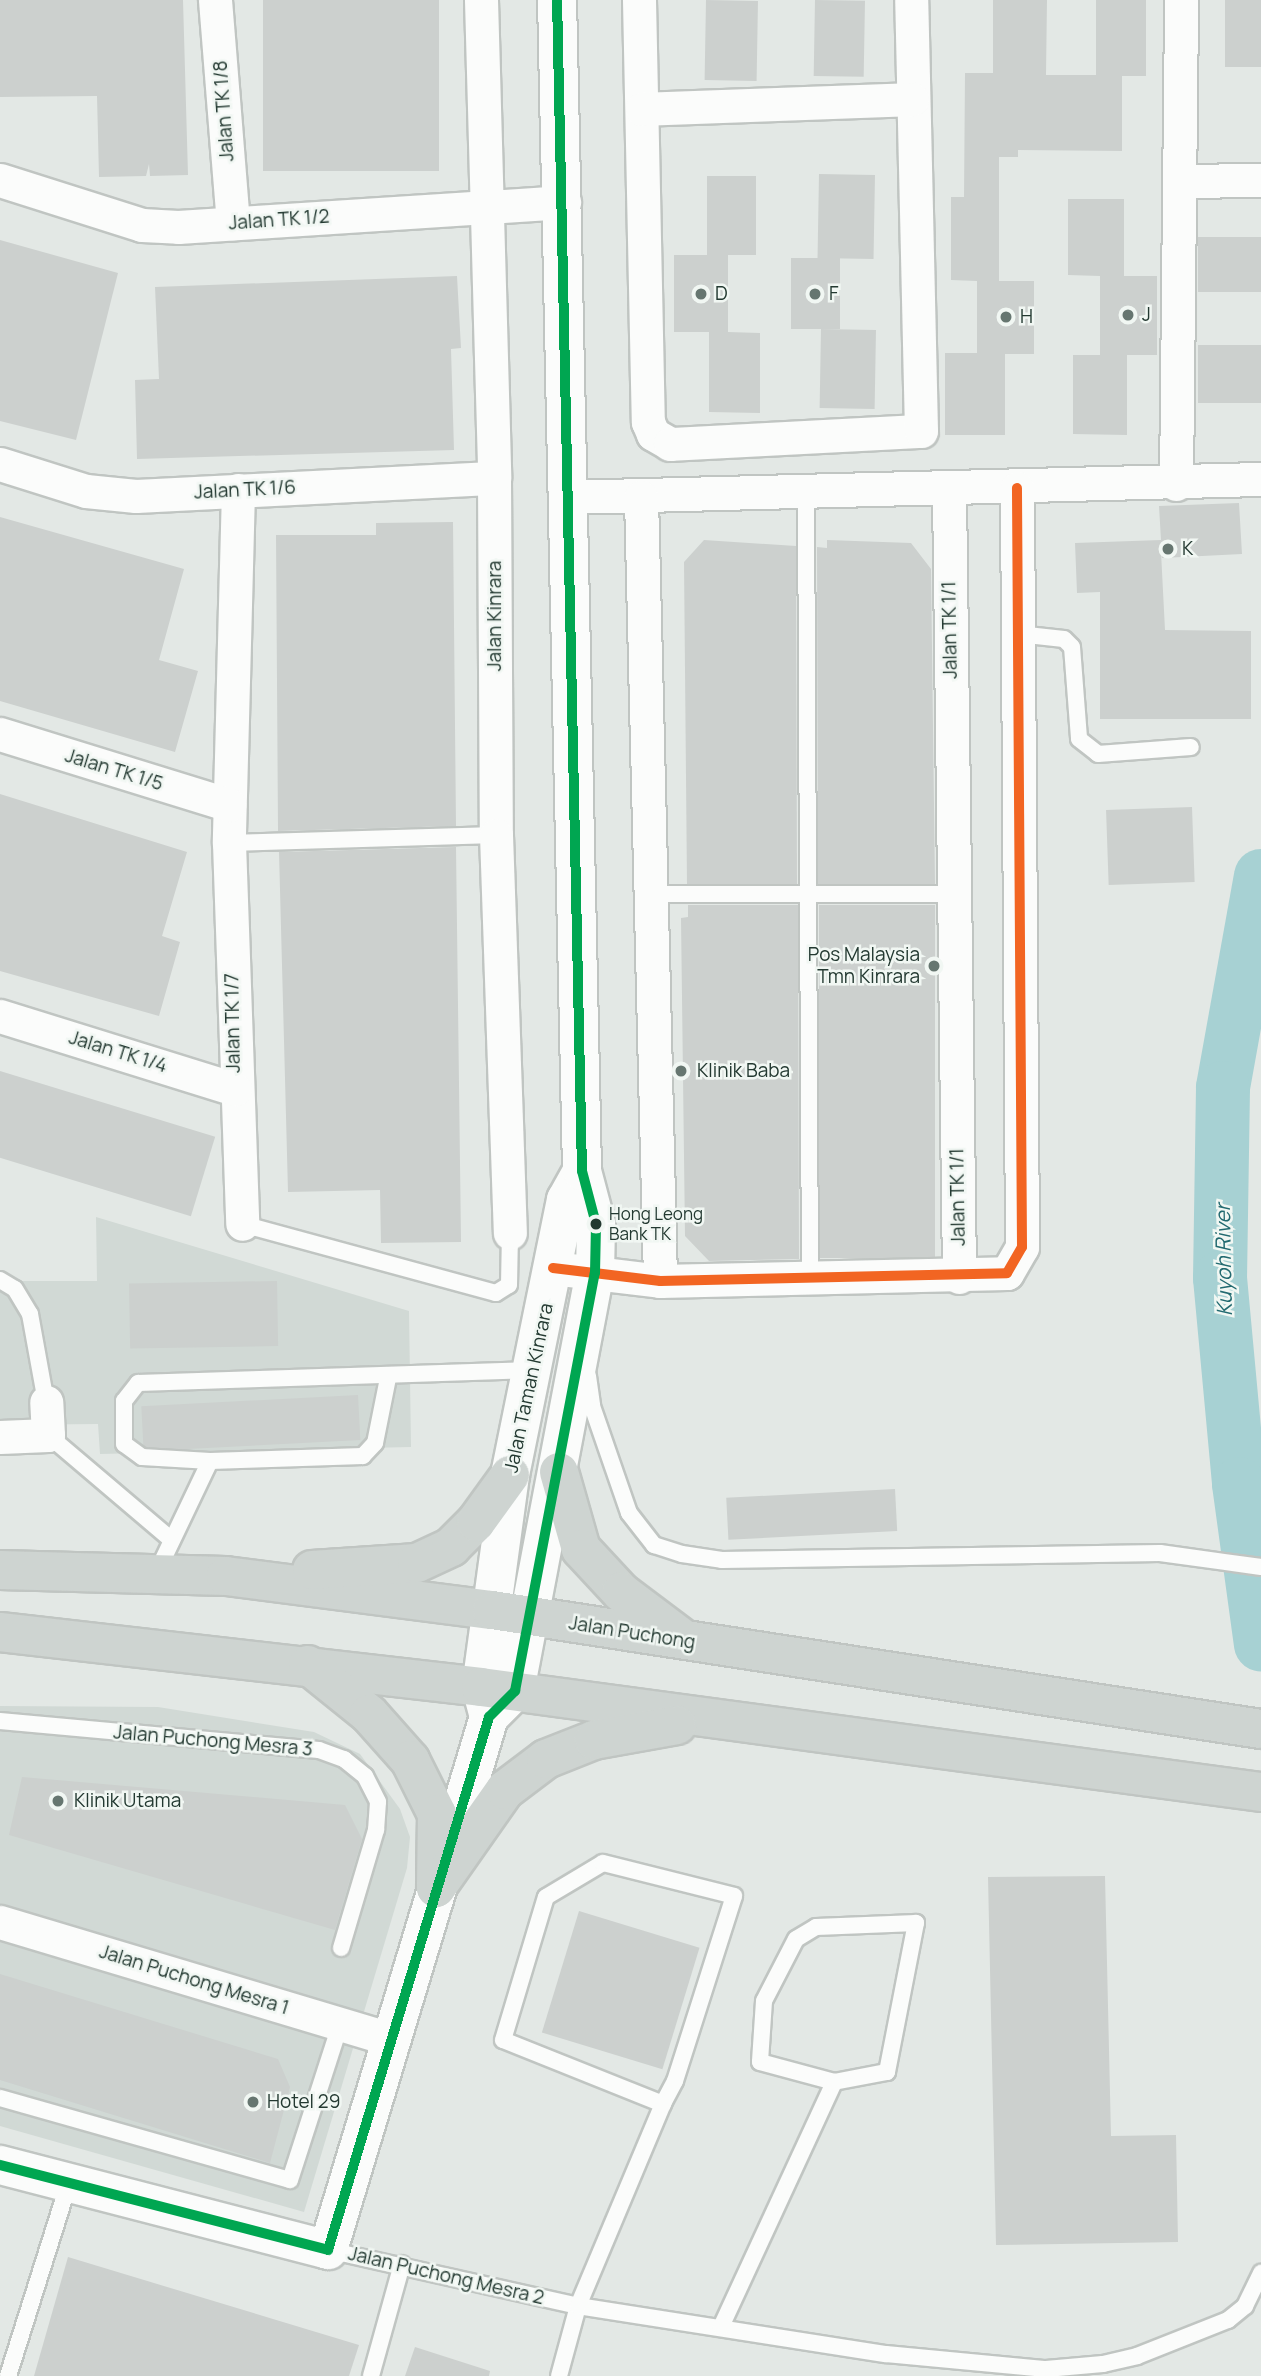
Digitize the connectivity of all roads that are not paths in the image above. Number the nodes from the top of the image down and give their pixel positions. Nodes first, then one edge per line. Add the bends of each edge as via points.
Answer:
1 (215, 0) edge
2 (481, 0) edge
3 (557, 0) edge
4 (639, 0) edge
5 (911, 0) edge
6 (1181, 0) edge
7 (912, 99) junction
8 (642, 108) junction
9 (0, 180) edge
10 (1261, 180) edge
11 (1179, 181) junction
12 (564, 202) junction
13 (486, 206) junction
14 (233, 223) junction
15 (0, 464) edge
16 (494, 478) junction
17 (1261, 479) edge
18 (1176, 484) junction
19 (1017, 488) junction
20 (238, 490) junction
21 (949, 490) junction
22 (806, 493) junction
23 (568, 497) junction
24 (641, 497) junction
25 (1018, 634) junction
26 (0, 734) edge
27 (1191, 747) dead end
28 (229, 805) junction
29 (496, 835) junction
30 (229, 843) junction
31 (650, 894) junction
32 (808, 894) junction
33 (953, 894) junction
34 (0, 1016) edge
35 (235, 1089) junction
36 (582, 1171) junction
37 (242, 1224) joint
38 (510, 1233) joint
39 (553, 1268) junction
40 (595, 1273) junction
41 (959, 1277) junction
42 (810, 1279) junction
43 (0, 1280) edge
44 (660, 1281) junction
45 (583, 1343) junction
46 (534, 1370) junction
47 (388, 1378) junction
48 (46, 1402) joint
49 (48, 1435) junction
50 (0, 1437) edge
51 (210, 1461) junction
52 (559, 1472) junction
53 (510, 1475) junction
54 (172, 1540) junction
55 (1261, 1567) edge
56 (0, 1570) edge
57 (157, 1574) junction
58 (226, 1576) junction
59 (492, 1610) junction
60 (533, 1617) junction
61 (0, 1632) edge
62 (687, 1642) junction
63 (308, 1665) junction
64 (495, 1698) junction
65 (710, 1718) junction
66 (0, 1721) edge
67 (1261, 1729) edge
68 (1261, 1792) edge
69 (436, 1888) junction
70 (0, 1922) edge
71 (341, 1948) dead end
72 (340, 2025) junction
73 (389, 2039) junction
74 (834, 2082) junction
75 (0, 2098) edge
76 (663, 2105) junction
77 (0, 2165) edge
78 (69, 2183) junction
79 (328, 2250) junction
80 (402, 2263) junction
81 (1261, 2273) edge
82 (578, 2306) junction
83 (721, 2327) junction
84 (8, 2376) edge
85 (371, 2376) edge
86 (559, 2376) edge

1 - 14 street, Jalan TK 1/8
2 - 13 street, Jalan Kinrara
3 - 12 street, Jalan Taman Kinrara
4 - 8 street
5 - 7 street
6 - 11 street
7 - 8 street
7 - 8 street via 921,431 670,444 653,434 648,422
9 - 14 street, Jalan TK 1/2 via 142,225
10 - 11 street
11 - 18 street
12 - 13 street, Jalan TK 1/2
12 - 23 street, Jalan Taman Kinrara
13 - 14 street, Jalan TK 1/2
13 - 16 street, Jalan Kinrara
15 - 20 street, Jalan TK 1/6 via 86,491 136,496
16 - 20 street, Jalan TK 1/6
16 - 29 street, Jalan Kinrara
17 - 18 street
18 - 19 street
19 - 21 street
19 - 25 street
20 - 28 street, Jalan TK 1/7
21 - 22 street
21 - 33 street, Jalan TK 1/1
22 - 24 street
22 - 32 lane
23 - 24 street
23 - 36 street, Jalan Taman Kinrara
24 - 31 street
25 - 27 lane via 1064,639 1072,647 1079,739 1098,754
25 - 41 street via 1022,1247 1007,1273
26 - 28 street, Jalan TK 1/5
28 - 30 street, Jalan TK 1/7
29 - 30 lane
29 - 38 street, Jalan Kinrara
30 - 35 street, Jalan TK 1/7
31 - 32 lane
31 - 44 street
32 - 33 lane
32 - 42 lane
33 - 41 street, Jalan TK 1/1
34 - 35 street, Jalan TK 1/4
35 - 37 street, Jalan TK 1/7
36 - 39 street, Jalan Taman Kinrara via 566,1200
36 - 40 street, Jalan Taman Kinrara via 596,1224
37 - 38 lane, Jalan TK 1/7 via 496,1293 509,1285
39 - 40 street
39 - 46 street, Jalan Taman Kinrara
40 - 44 street
40 - 45 street, Jalan Taman Kinrara
41 - 42 street
42 - 44 street
43 - 48 lane via 15,1289 30,1314
45 - 52 street, Jalan Taman Kinrara
45 - 55 lane via 592,1406 612,1467 629,1513 654,1545 722,1560 1160,1553
46 - 47 lane
46 - 53 street, Jalan Taman Kinrara
47 - 51 lane via 375,1443 363,1456
47 - 51 lane via 138,1383 124,1401 124,1444 142,1457
48 - 49 street
49 - 50 street
49 - 54 lane
51 - 54 lane
52 - 60 street, Jalan Taman Kinrara
52 - 62 main road via 581,1549 599,1573
53 - 58 main road via 451,1547 417,1563
53 - 59 street, Jalan Taman Kinrara
54 - 57 lane
56 - 57 main road, Jalan Puchong
57 - 58 main road, Jalan Puchong
58 - 59 main road, Jalan Puchong
59 - 60 main road, Jalan Puchong
59 - 64 street, Jalan Taman Kinrara
60 - 62 main road, Jalan Puchong
60 - 64 street, Jalan Taman Kinrara
61 - 63 main road
62 - 67 main road, Jalan Puchong
63 - 64 main road
63 - 69 main road via 369,1714 410,1760 437,1814
64 - 65 main road
64 - 69 street
65 - 68 main road
65 - 69 main road via 594,1740 546,1759 505,1790
66 - 71 lane, Jalan Puchong Mesra 3 via 319,1750 344,1759 365,1776 378,1802 376,1830
69 - 73 street
70 - 72 street, Jalan Puchong Mesra 1
72 - 73 street, Jalan Puchong Mesra 1
72 - 75 lane via 290,2180
73 - 79 street
74 - 74 lane via 760,2062 764,2001 796,1939 816,1927 916,1923 887,2072
74 - 83 lane
76 - 76 lane via 503,2040 546,1897 603,1863 734,1896 675,2081
76 - 82 lane
77 - 78 street, Jalan Puchong Mesra 2
78 - 79 street, Jalan Puchong Mesra 2
78 - 84 lane
79 - 80 lane, Jalan Puchong Mesra 2
80 - 82 lane, Jalan Puchong Mesra 2
80 - 85 lane
81 - 83 lane, Jalan Puchong Mesra 2 via 1245,2306 1228,2320 1137,2356 1055,2370 984,2367
82 - 83 lane, Jalan Puchong Mesra 2
82 - 86 lane

